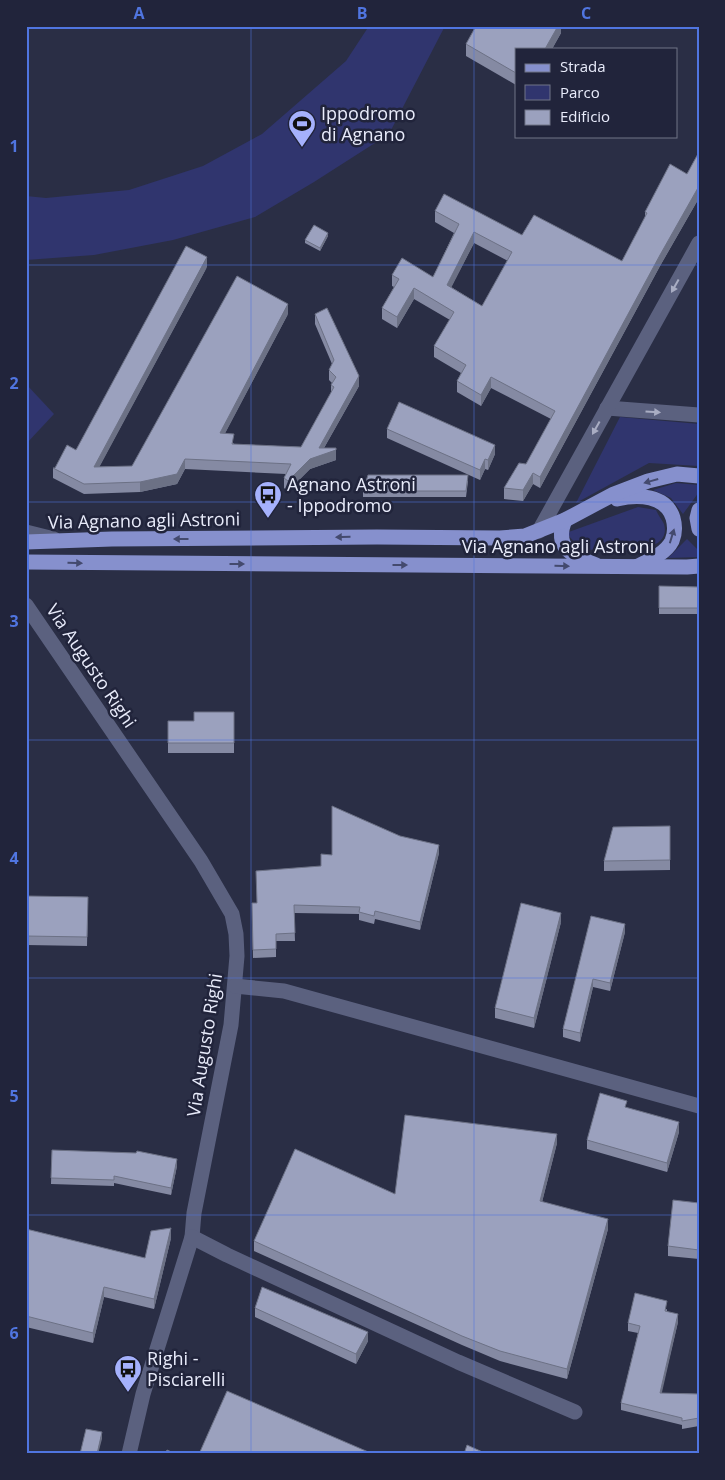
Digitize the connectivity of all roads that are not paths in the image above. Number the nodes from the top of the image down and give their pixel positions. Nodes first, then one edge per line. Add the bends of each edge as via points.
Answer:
1 (699, 243) edge
2 (607, 408) junction
3 (699, 415) edge
4 (699, 476) edge
5 (600, 502) junction
6 (699, 510) edge
7 (565, 520) junction
8 (699, 529) edge
9 (539, 531) junction
10 (26, 532) edge
11 (63, 541) junction
12 (26, 542) edge
13 (26, 562) edge
14 (699, 566) edge
15 (600, 567) junction
16 (637, 567) junction
17 (26, 605) edge
18 (235, 986) junction
19 (699, 1106) edge
20 (192, 1236) junction
21 (576, 1412) dead end
22 (129, 1454) edge

1 -> 2 street
2 -> 3 street
2 -> 9 street
4 -> 5 main road, Via Agnano agli Astroni via 677,474 648,481
5 - 7 main road, Via Agnano agli Astroni
16 -> 5 main road via 654,558 672,542 675,532 670,510 651,498 627,496
6 - 8 main road
7 - 9 main road, Via Agnano agli Astroni
7 - 15 main road via 561,530 562,544 568,551
9 -> 11 main road, Via Agnano agli Astroni via 500,538
10 - 11 street
11 - 12 main road, Via Agnano agli Astroni
13 -> 15 main road, Via Agnano agli Astroni
14 - 16 main road, Via Agnano agli Astroni
15 - 16 main road, Via Agnano agli Astroni
17 - 18 street, Via Augusto Righi via 220,891 232,914 236,934
18 - 19 street via 284,991
18 - 20 street, Via Augusto Righi via 231,1025
20 - 21 street via 450,1358
20 - 22 street, Via Augusto Righi via 143,1394

